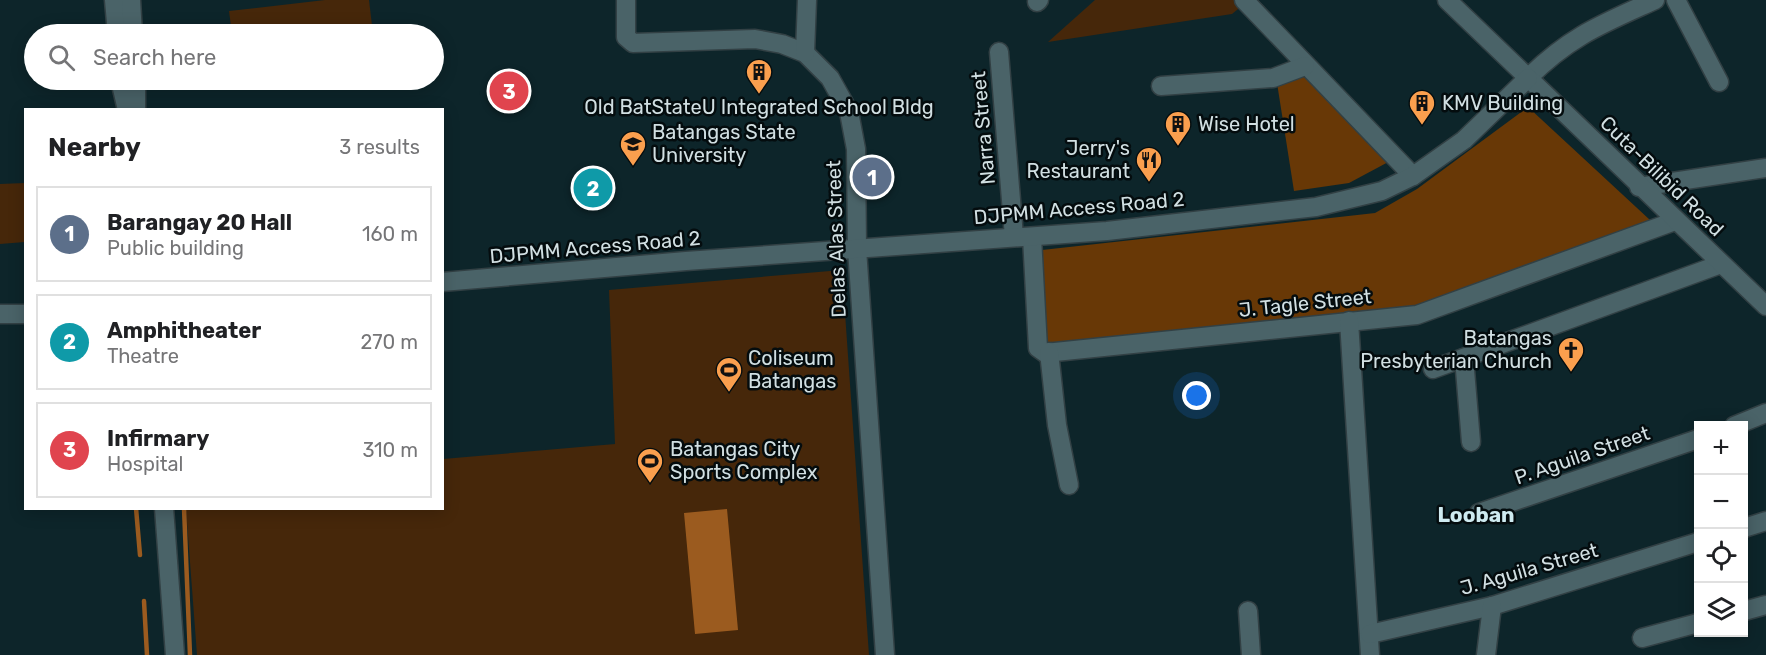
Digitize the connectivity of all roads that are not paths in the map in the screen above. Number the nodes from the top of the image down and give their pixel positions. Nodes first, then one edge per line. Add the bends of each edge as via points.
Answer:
1 (114, 0) edge
2 (131, 0) edge
3 (626, 0) edge
4 (807, 0) edge
5 (1244, 0) edge
6 (1447, 0) edge
7 (1655, 0) edge
8 (1676, 0) edge
9 (116, 24) edge
10 (132, 24) edge
11 (999, 52) dead end
12 (805, 53) junction
13 (1305, 66) junction
14 (1528, 78) junction
15 (1719, 82) dead end
16 (1161, 86) dead end
17 (122, 90) edge
18 (136, 90) edge
19 (127, 108) edge
20 (136, 108) edge
21 (1766, 168) edge
22 (1413, 176) junction
23 (1639, 187) junction
24 (1675, 221) junction
25 (1023, 237) junction
26 (857, 249) junction
27 (1721, 264) junction
28 (444, 282) edge
29 (1766, 306) edge
30 (0, 314) edge
31 (24, 314) edge
32 (1349, 321) junction
33 (1049, 352) junction
34 (1464, 358) junction
35 (1433, 369) dead end
36 (1766, 413) edge
37 (1746, 421) edge
38 (1694, 440) edge
39 (1471, 442) dead end
40 (1069, 485) dead end
41 (164, 510) edge
42 (1479, 513) dead end
43 (1766, 521) edge
44 (1748, 526) edge
45 (1694, 543) edge
46 (1766, 605) edge
47 (1492, 606) junction
48 (1248, 610) dead end
49 (1748, 610) edge
50 (1694, 624) edge
51 (1370, 634) junction
52 (1641, 639) dead end
53 (176, 655) edge
54 (885, 655) edge
55 (1251, 655) edge
56 (1370, 655) edge
57 (1486, 655) edge

1 - 9 street
2 - 10 street
3 - 12 street via 628,40 639,43 755,39
4 - 12 street
5 - 13 street
6 - 14 street, Cuta-Bilibid Road
7 - 14 street, DJPMM Access Road 2 via 1588,30 1554,52
8 - 15 street
11 - 25 street, Narra Street
12 - 26 street, Delas Alas Street via 830,78 849,112 856,149
13 - 16 street via 1273,78
13 - 22 street
14 - 22 street, DJPMM Access Road 2 via 1464,140
14 - 23 street, Cuta-Bilibid Road
17 - 19 street
18 - 20 street
21 - 23 street
22 - 25 street, DJPMM Access Road 2 via 1382,191 1316,207
23 - 24 street, Cuta-Bilibid Road
24 - 27 street, Cuta-Bilibid Road
24 - 32 street, J. Tagle Street via 1417,315
25 - 26 street, DJPMM Access Road 2
25 - 33 street via 1038,348 1040,352
26 - 28 street, DJPMM Access Road 2
26 - 54 street, Delas Alas Street
27 - 29 street, Cuta-Bilibid Road
27 - 34 street
30 - 31 street
32 - 33 street, J. Tagle Street
32 - 51 street
33 - 40 street
34 - 35 street
34 - 39 street
36 - 37 street
38 - 42 street, P. Aguila Street
41 - 53 street
43 - 44 street
45 - 47 street, J. Aguila Street
46 - 49 street
47 - 51 street, J. Aguila Street
47 - 57 street
48 - 55 street
50 - 52 street
51 - 56 street

